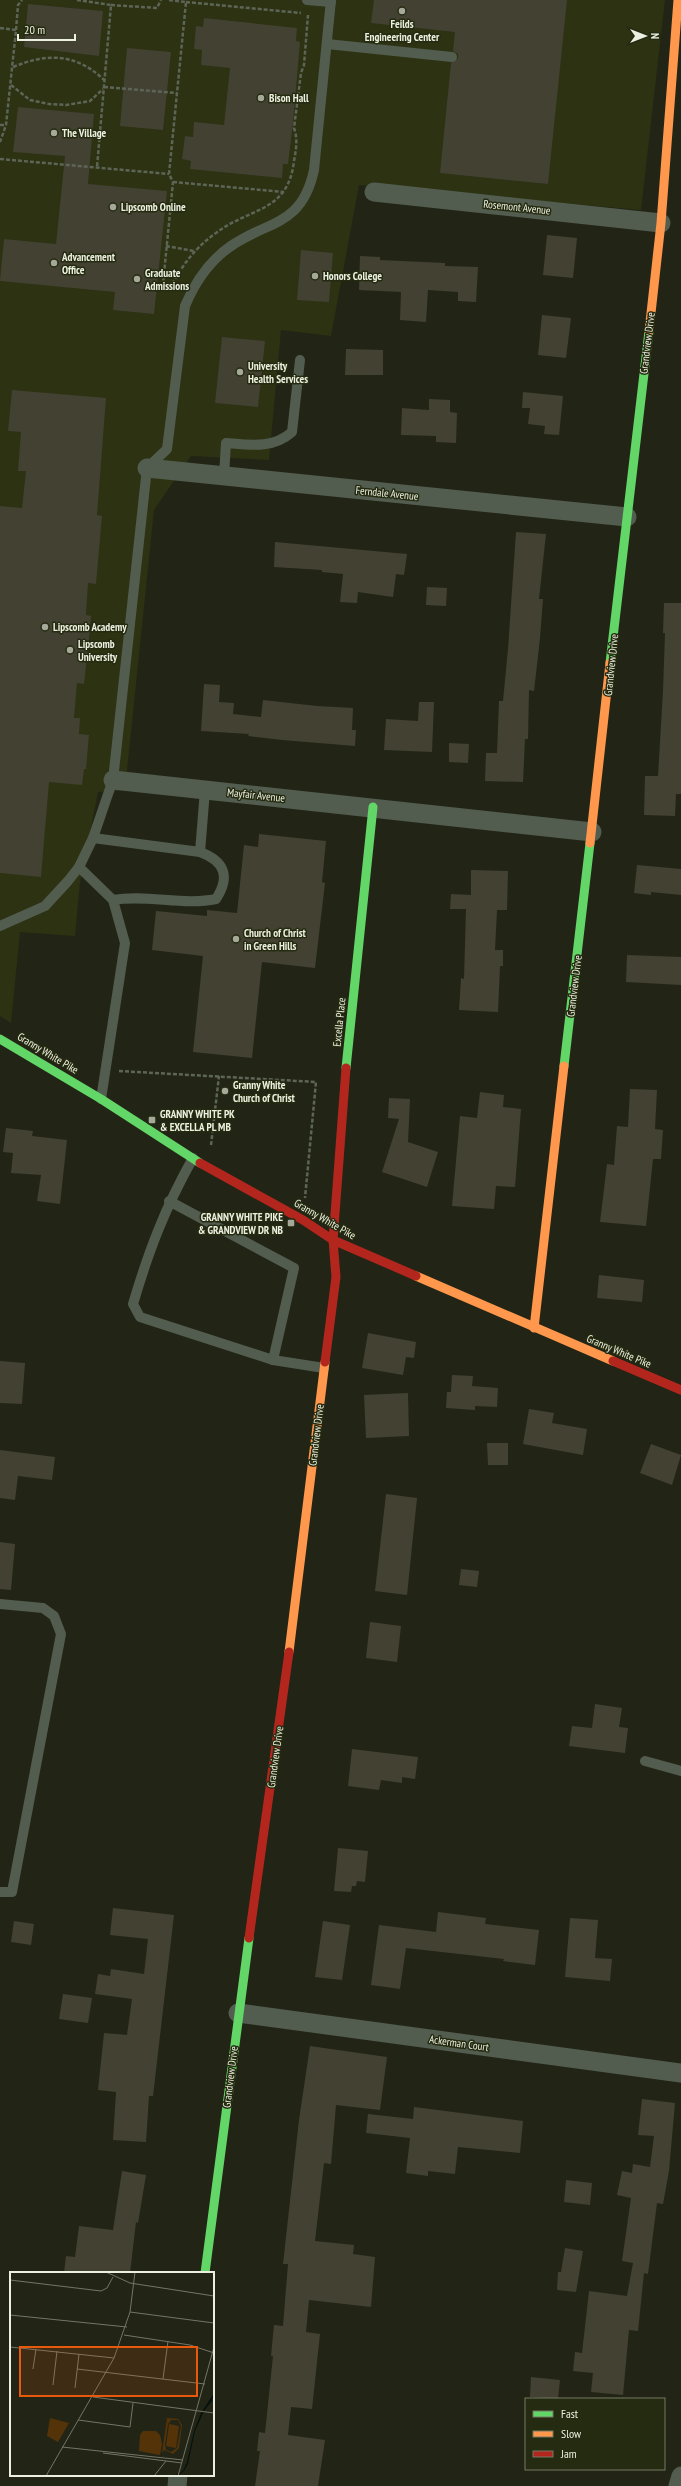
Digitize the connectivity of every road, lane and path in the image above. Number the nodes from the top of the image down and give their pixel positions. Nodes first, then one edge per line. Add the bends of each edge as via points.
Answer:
1 (22, 0) edge
2 (77, 0) edge
3 (160, 0) edge
4 (169, 0) edge
5 (307, 0) edge
6 (678, 0) edge
7 (331, 1) edge
8 (186, 2) junction
9 (111, 5) junction
10 (0, 28) edge
11 (16, 30) junction
12 (327, 44) junction
13 (452, 57) dead end
14 (12, 67) junction
15 (104, 80) junction
16 (10, 84) junction
17 (103, 88) junction
18 (177, 93) junction
19 (0, 125) edge
20 (6, 125) junction
21 (0, 142) edge
22 (0, 160) edge
23 (97, 167) junction
24 (169, 174) junction
25 (173, 182) junction
26 (284, 192) junction
27 (374, 192) dead end
28 (661, 223) junction
29 (166, 246) junction
30 (194, 252) junction
31 (300, 360) dead end
32 (147, 468) junction
33 (224, 476) junction
34 (627, 517) junction
35 (113, 780) junction
36 (205, 790) junction
37 (373, 807) junction
38 (592, 832) junction
39 (94, 838) junction
40 (200, 852) junction
41 (79, 867) junction
42 (113, 900) junction
43 (0, 926) edge
44 (0, 1039) edge
45 (105, 1070) junction
46 (219, 1076) junction
47 (101, 1099) junction
48 (193, 1158) junction
49 (208, 1168) junction
50 (169, 1201) junction
51 (303, 1220) junction
52 (333, 1240) junction
53 (534, 1328) junction
54 (273, 1360) junction
55 (324, 1368) junction
56 (681, 1390) edge
57 (0, 1604) edge
58 (645, 1761) dead end
59 (681, 1771) edge
60 (0, 1892) edge
61 (238, 2013) junction
62 (681, 2073) edge
63 (204, 2272) edge
64 (178, 2476) edge
65 (681, 2476) edge
66 (177, 2486) edge
67 (678, 2486) edge

1 - 11 path via 18,5
2 - 9 path
3 - 9 path via 157,8
4 - 8 path
5 - 7 lane
6 - 28 street, Grandview Drive
7 - 12 lane
8 - 18 path
8 - 26 path via 308,14 304,65 300,73 294,128 297,137 293,173
9 - 15 path
10 - 11 path
11 - 14 path
12 - 13 lane
12 - 32 lane via 314,170 307,194 300,205 276,224 230,247 202,273 192,288 182,321 167,449
14 - 15 path via 39,59 61,58 78,61 93,69
14 - 16 path
15 - 17 path
16 - 17 path via 30,100 55,104 90,101
16 - 20 path
17 - 18 path
17 - 23 path
18 - 24 path
19 - 20 path
20 - 21 path
22 - 23 path
23 - 24 path
24 - 25 path
25 - 26 path
25 - 29 path
26 - 30 path via 279,200 265,209 233,222
27 - 28 street, Rosemont Avenue
28 - 34 street, Grandview Drive
29 - 30 path
29 - 30 path via 163,284 171,286
31 - 33 lane via 292,432 283,440 269,445 226,443
32 - 33 street, Ferndale Avenue
32 - 35 lane
33 - 34 street, Ferndale Avenue
34 - 38 street, Grandview Drive
35 - 36 street, Mayfair Avenue
35 - 39 lane
36 - 37 street, Mayfair Avenue
36 - 40 lane
37 - 38 street, Mayfair Avenue
37 - 52 street, Excella Place via 345,1081
38 - 53 street, Grandview Drive
39 - 40 lane
39 - 41 lane
40 - 42 lane via 222,866 225,880 216,899 204,901 129,897
41 - 42 lane
41 - 43 lane via 45,906
42 - 45 lane via 125,943
44 - 47 street, Granny White Pike
45 - 46 path
45 - 47 lane
46 - 49 path
46 - 51 path via 316,1082
47 - 48 street, Granny White Pike
48 - 49 street, Granny White Pike
48 - 50 lane
49 - 51 street, Granny White Pike
50 - 54 lane via 294,1268
50 - 54 lane via 132,1304 140,1317
51 - 52 street, Granny White Pike
52 - 53 street, Granny White Pike
52 - 55 street, Grandview Drive via 336,1277
53 - 56 street, Granny White Pike
54 - 55 lane
55 - 61 street, Grandview Drive via 282,1707
57 - 60 lane via 43,1608 54,1616 61,1634 12,1892
58 - 59 lane
61 - 62 street, Ackerman Court
61 - 63 street, Grandview Drive
64 - 66 street
65 - 67 street

